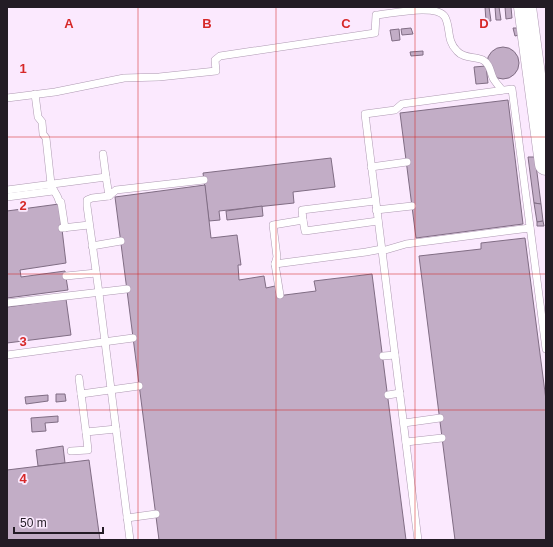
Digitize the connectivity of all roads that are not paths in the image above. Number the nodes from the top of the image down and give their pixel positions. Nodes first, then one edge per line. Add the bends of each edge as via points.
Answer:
1 (525, 7) edge
2 (539, 7) edge
3 (440, 10) edge
4 (546, 63) edge
5 (502, 90) junction
6 (35, 94) junction
7 (7, 98) edge
8 (103, 154) dead end
9 (545, 159) edge
10 (407, 162) dead end
11 (371, 167) junction
12 (106, 177) junction
13 (204, 180) dead end
14 (52, 188) junction
15 (7, 190) edge
16 (109, 196) junction
17 (7, 198) edge
18 (376, 201) junction
19 (412, 206) dead end
20 (376, 210) junction
21 (303, 220) junction
22 (378, 221) junction
23 (89, 225) junction
24 (530, 228) junction
25 (121, 241) dead end
26 (92, 246) junction
27 (382, 250) junction
28 (275, 264) junction
29 (96, 274) junction
30 (66, 276) dead end
31 (127, 289) dead end
32 (100, 293) junction
33 (280, 295) dead end
34 (7, 303) edge
35 (133, 338) dead end
36 (105, 342) junction
37 (546, 349) edge
38 (7, 355) edge
39 (395, 355) junction
40 (383, 356) dead end
41 (79, 378) dead end
42 (139, 386) dead end
43 (111, 391) junction
44 (81, 394) junction
45 (400, 394) junction
46 (388, 395) dead end
47 (440, 418) dead end
48 (404, 423) junction
49 (116, 429) junction
50 (86, 432) junction
51 (442, 438) dead end
52 (406, 442) junction
53 (71, 451) dead end
54 (156, 514) dead end
55 (127, 518) junction
56 (130, 540) edge
57 (418, 540) edge

1 - 9 main road
2 - 4 main road
3 - 5 lane via 445,17 450,42 457,52 466,57 482,59 489,65 493,78
3 - 6 lane via 424,9 376,15 375,33 220,56 215,60 216,71 124,78
5 - 11 lane via 402,104 395,110 365,114
5 - 24 lane via 512,89
6 - 7 lane
6 - 14 lane via 38,117 46,138
8 - 12 lane
10 - 11 lane
11 - 18 lane
12 - 14 lane
12 - 16 lane
13 - 16 lane via 116,190
14 - 15 lane
14 - 17 lane
14 - 23 lane via 58,196 58,201 62,202 64,228
16 - 23 lane via 87,200
18 - 20 lane
18 - 21 lane via 302,210
19 - 20 lane
20 - 22 lane
21 - 22 lane via 305,231
21 - 28 lane via 273,225 277,257
22 - 27 lane
23 - 26 lane
24 - 27 lane via 406,244
24 - 37 lane
25 - 26 lane
26 - 29 lane
27 - 28 lane
27 - 39 lane
28 - 33 lane
29 - 30 lane
29 - 32 lane
31 - 32 lane
32 - 34 lane
32 - 36 lane
35 - 36 lane
36 - 38 lane
36 - 43 lane
39 - 40 lane
39 - 45 lane
41 - 44 lane
42 - 43 lane
43 - 44 lane
43 - 49 lane
44 - 50 lane
45 - 46 lane
45 - 48 lane
47 - 48 lane
48 - 52 lane
49 - 50 lane
49 - 55 lane
50 - 53 lane via 88,450
51 - 52 lane
52 - 57 lane
54 - 55 lane
55 - 56 lane

